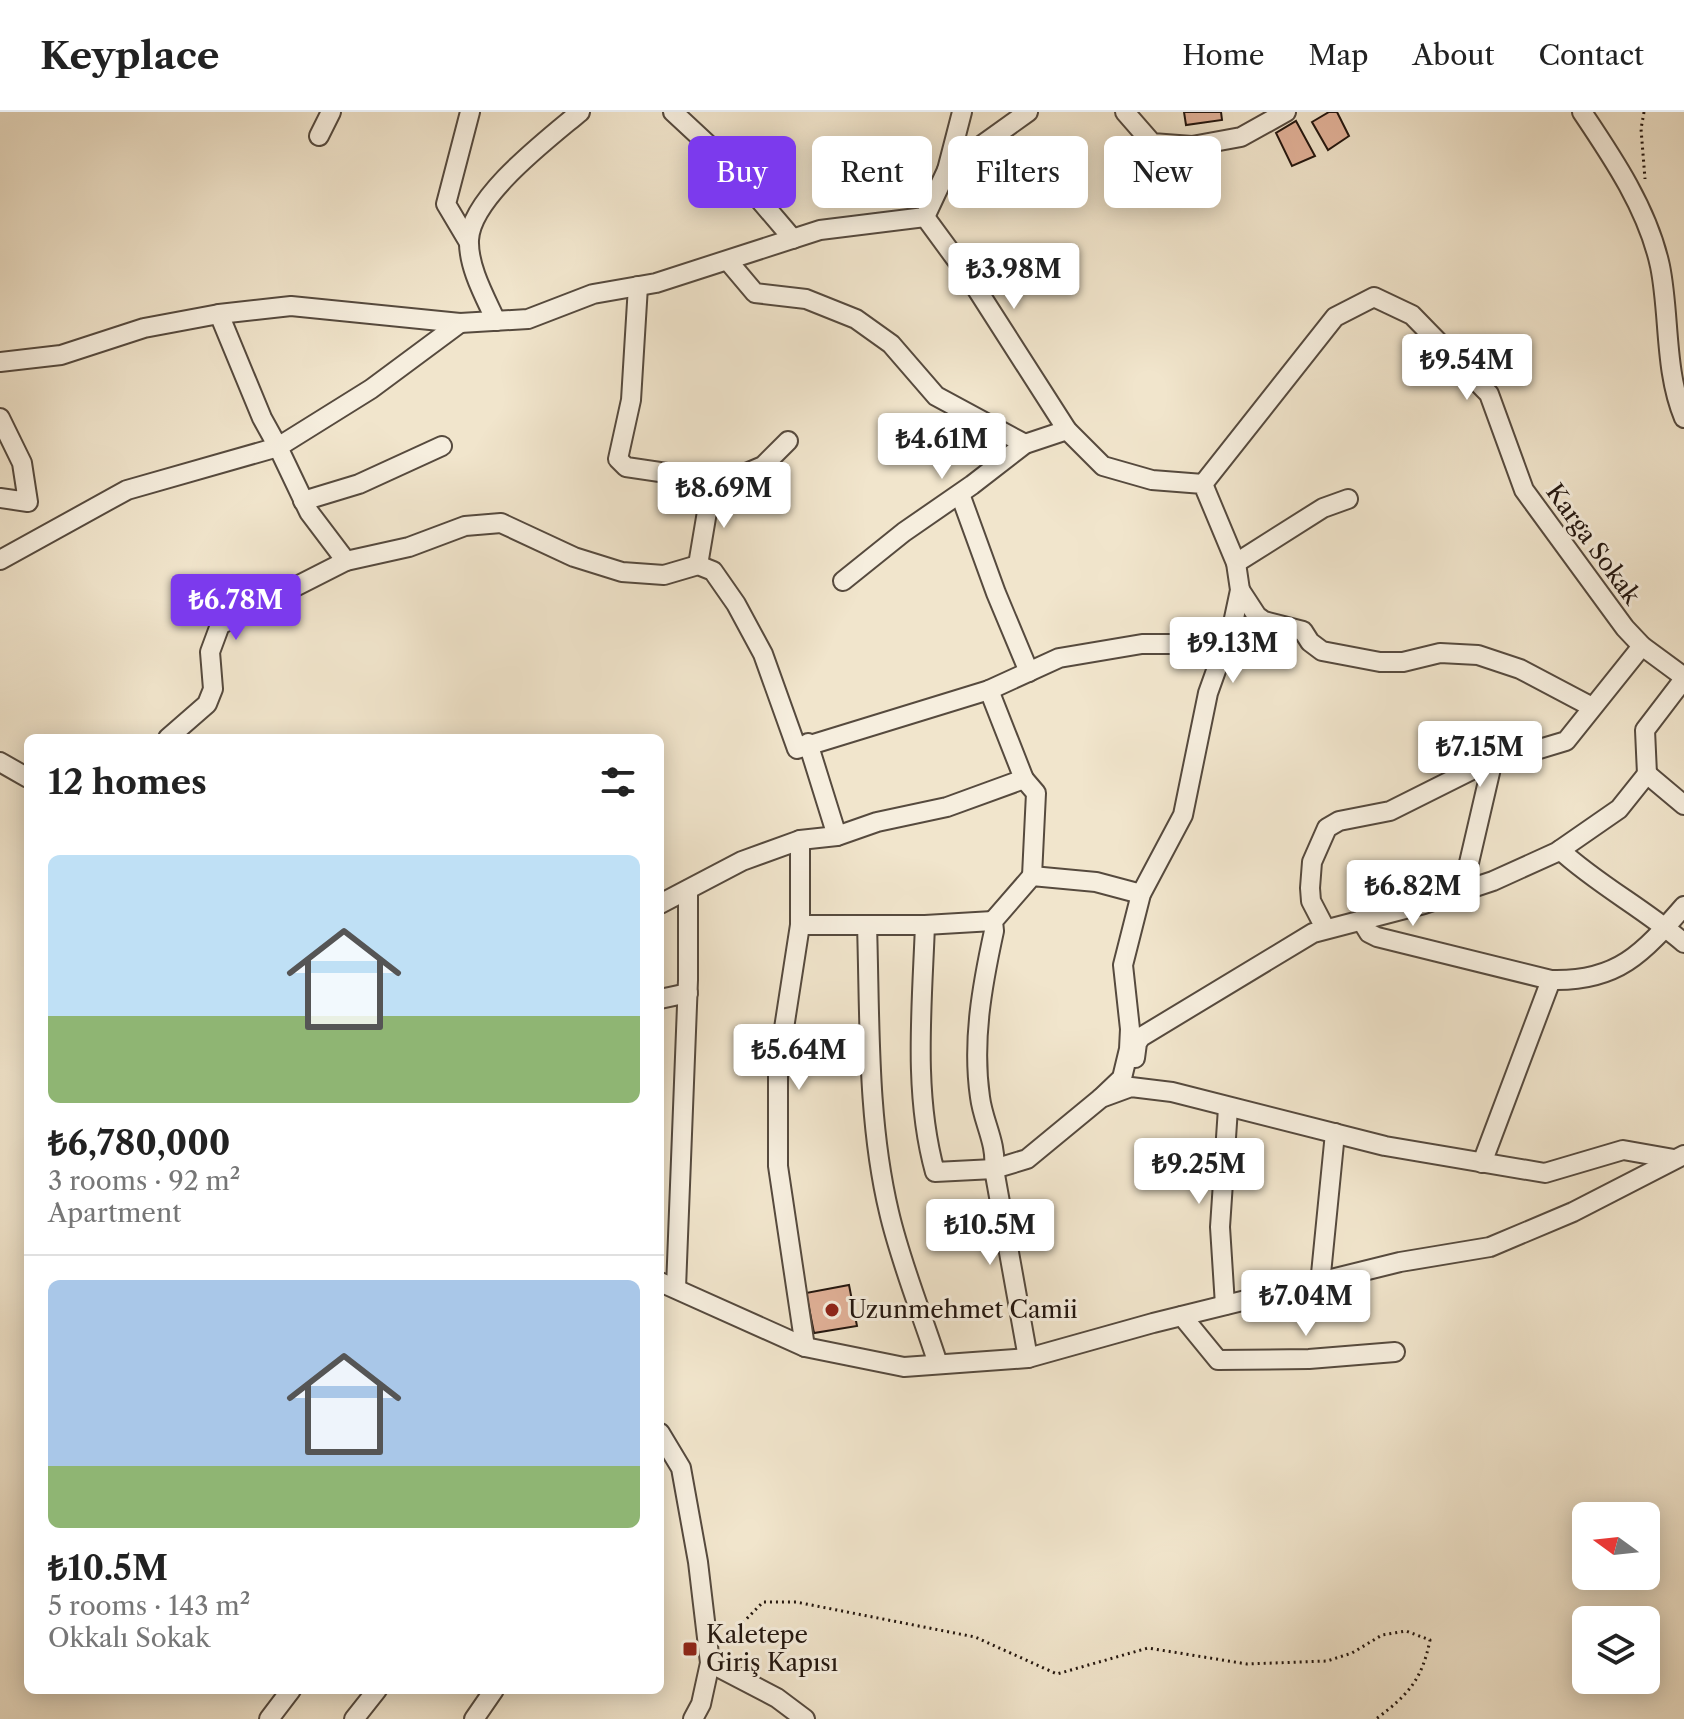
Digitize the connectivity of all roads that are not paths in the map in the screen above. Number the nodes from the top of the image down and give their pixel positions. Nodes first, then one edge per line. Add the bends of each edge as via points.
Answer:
1 (331, 112) edge
2 (470, 112) edge
3 (580, 112) edge
4 (673, 112) edge
5 (962, 112) edge
6 (1028, 112) edge
7 (1125, 112) edge
8 (1286, 112) edge
9 (1582, 112) edge
10 (319, 136) dead end
11 (947, 170) junction
12 (925, 217) junction
13 (793, 239) junction
14 (468, 241) junction
15 (728, 261) junction
16 (638, 286) junction
17 (219, 314) junction
18 (496, 321) junction
19 (460, 323) junction
20 (0, 362) edge
21 (0, 418) edge
22 (1684, 418) edge
23 (1067, 430) junction
24 (788, 441) dead end
25 (1025, 444) junction
26 (442, 446) dead end
27 (278, 447) junction
28 (1203, 484) junction
29 (711, 488) junction
30 (960, 494) junction
31 (0, 498) edge
32 (1348, 499) dead end
33 (303, 501) junction
34 (0, 560) edge
35 (346, 561) junction
36 (1236, 563) junction
37 (698, 565) junction
38 (843, 581) dead end
39 (1240, 590) junction
40 (1224, 644) junction
41 (1642, 646) junction
42 (1029, 672) junction
43 (1684, 678) edge
44 (989, 690) junction
45 (1592, 707) junction
46 (173, 734) edge
47 (808, 744) junction
48 (0, 762) edge
49 (1492, 764) junction
50 (1647, 774) junction
51 (24, 776) edge
52 (1024, 779) junction
53 (1684, 805) edge
54 (837, 836) junction
55 (800, 840) junction
56 (1560, 850) junction
57 (1032, 876) junction
58 (688, 890) junction
59 (1466, 890) junction
60 (1141, 894) junction
61 (664, 902) edge
62 (1684, 906) edge
63 (1361, 920) junction
64 (993, 921) junction
65 (800, 925) junction
66 (867, 925) junction
67 (925, 925) junction
68 (1666, 927) junction
69 (1325, 928) junction
70 (1684, 943) edge
71 (1551, 980) junction
72 (688, 993) junction
73 (664, 998) edge
74 (1136, 1033) junction
75 (1129, 1080) junction
76 (1228, 1108) junction
77 (1335, 1133) junction
78 (1679, 1157) edge
79 (1482, 1163) junction
80 (994, 1169) junction
81 (1320, 1283) junction
82 (668, 1285) edge
83 (1225, 1305) junction
84 (1182, 1316) junction
85 (805, 1347) junction
86 (1395, 1352) dead end
87 (1028, 1358) junction
88 (938, 1364) junction
89 (664, 1440) edge
90 (710, 1663) junction
91 (288, 1694) edge
92 (374, 1694) edge
93 (492, 1694) edge
94 (479, 1717) edge
95 (269, 1719) edge
96 (354, 1719) edge
97 (693, 1719) edge
98 (805, 1719) edge

1 - 10 street
2 - 14 street via 446,204
3 - 14 street via 489,197 473,218
4 - 13 street via 721,156
5 - 11 street
6 - 11 street
7 - 8 street via 1152,143 1192,146 1241,137
9 - 22 street via 1647,222 1660,266 1673,380
11 - 12 street
12 - 13 street via 820,230
12 - 23 street
13 - 15 street
14 - 18 street
15 - 16 street
15 - 25 street via 755,293 806,299 856,319 891,344 936,396
16 - 18 street via 593,294 528,319
16 - 29 street via 631,400 618,459 626,467 687,476
17 - 19 street via 291,306
17 - 20 street via 144,328 61,355
17 - 27 street
18 - 19 street
19 - 27 street via 371,389
21 - 31 street via 22,463 28,502
23 - 25 street
23 - 28 street via 1103,466 1152,480
24 - 29 street via 763,466
25 - 30 street
26 - 33 street via 359,484
27 - 33 street
27 - 34 street via 127,490
28 - 36 street
28 - 41 street, Karga Sokak via 1335,317 1374,297 1412,315 1489,394 1524,490
29 - 37 street
30 - 38 street
30 - 42 street
32 - 36 street via 1323,508
33 - 35 street
35 - 37 street via 409,547 465,526 501,523 574,557 622,572 664,575
35 - 46 street via 220,625 210,652 213,689 207,704
36 - 39 street
37 - 47 street via 713,571 763,654 797,749
39 - 40 street
39 - 45 street via 1257,616 1303,631 1322,651 1390,663 1440,653 1478,655 1520,669
40 - 42 street via 1142,644 1059,658
40 - 60 street via 1208,693 1183,815
41 - 43 street, Karga Sokak
41 - 45 street
42 - 44 street
43 - 50 street via 1645,730
44 - 47 street
44 - 52 street
45 - 49 street via 1566,741
47 - 54 street
48 - 51 street
49 - 59 street
49 - 69 street via 1454,777 1390,811 1327,828 1312,862 1310,888
50 - 53 street
50 - 56 street via 1619,809
52 - 54 street via 947,807
52 - 57 street via 1036,793
54 - 55 street
55 - 58 street via 742,861
55 - 65 street
56 - 59 street
56 - 68 street via 1588,876
57 - 60 street via 1096,882
57 - 64 street
58 - 61 street
58 - 72 street
59 - 63 street
60 - 74 street via 1123,965
62 - 68 street
63 - 69 street
63 - 71 street via 1377,937
64 - 67 street
64 - 80 street via 978,1002 980,1097
65 - 66 street
65 - 85 street via 778,1067 778,1166
66 - 67 street
66 - 88 street via 873,1088 884,1185
67 - 80 street via 921,1043 929,1151 935,1172
68 - 70 street
68 - 71 street via 1644,951 1616,969 1585,979
69 - 74 street
71 - 79 street
72 - 73 street
72 - 82 street
74 - 75 street
75 - 76 street
75 - 80 street via 1027,1159
76 - 77 street
76 - 83 street via 1220,1227
77 - 79 street
77 - 81 street
78 - 79 street via 1623,1150 1545,1173
78 - 81 street via 1573,1212 1490,1247
80 - 87 street
81 - 83 street
82 - 85 street
83 - 84 street
84 - 86 street via 1218,1360
84 - 87 street
85 - 88 street via 904,1367
87 - 88 street
89 - 90 street via 681,1468
90 - 97 street
90 - 98 street
91 - 95 street
92 - 96 street
93 - 94 street

